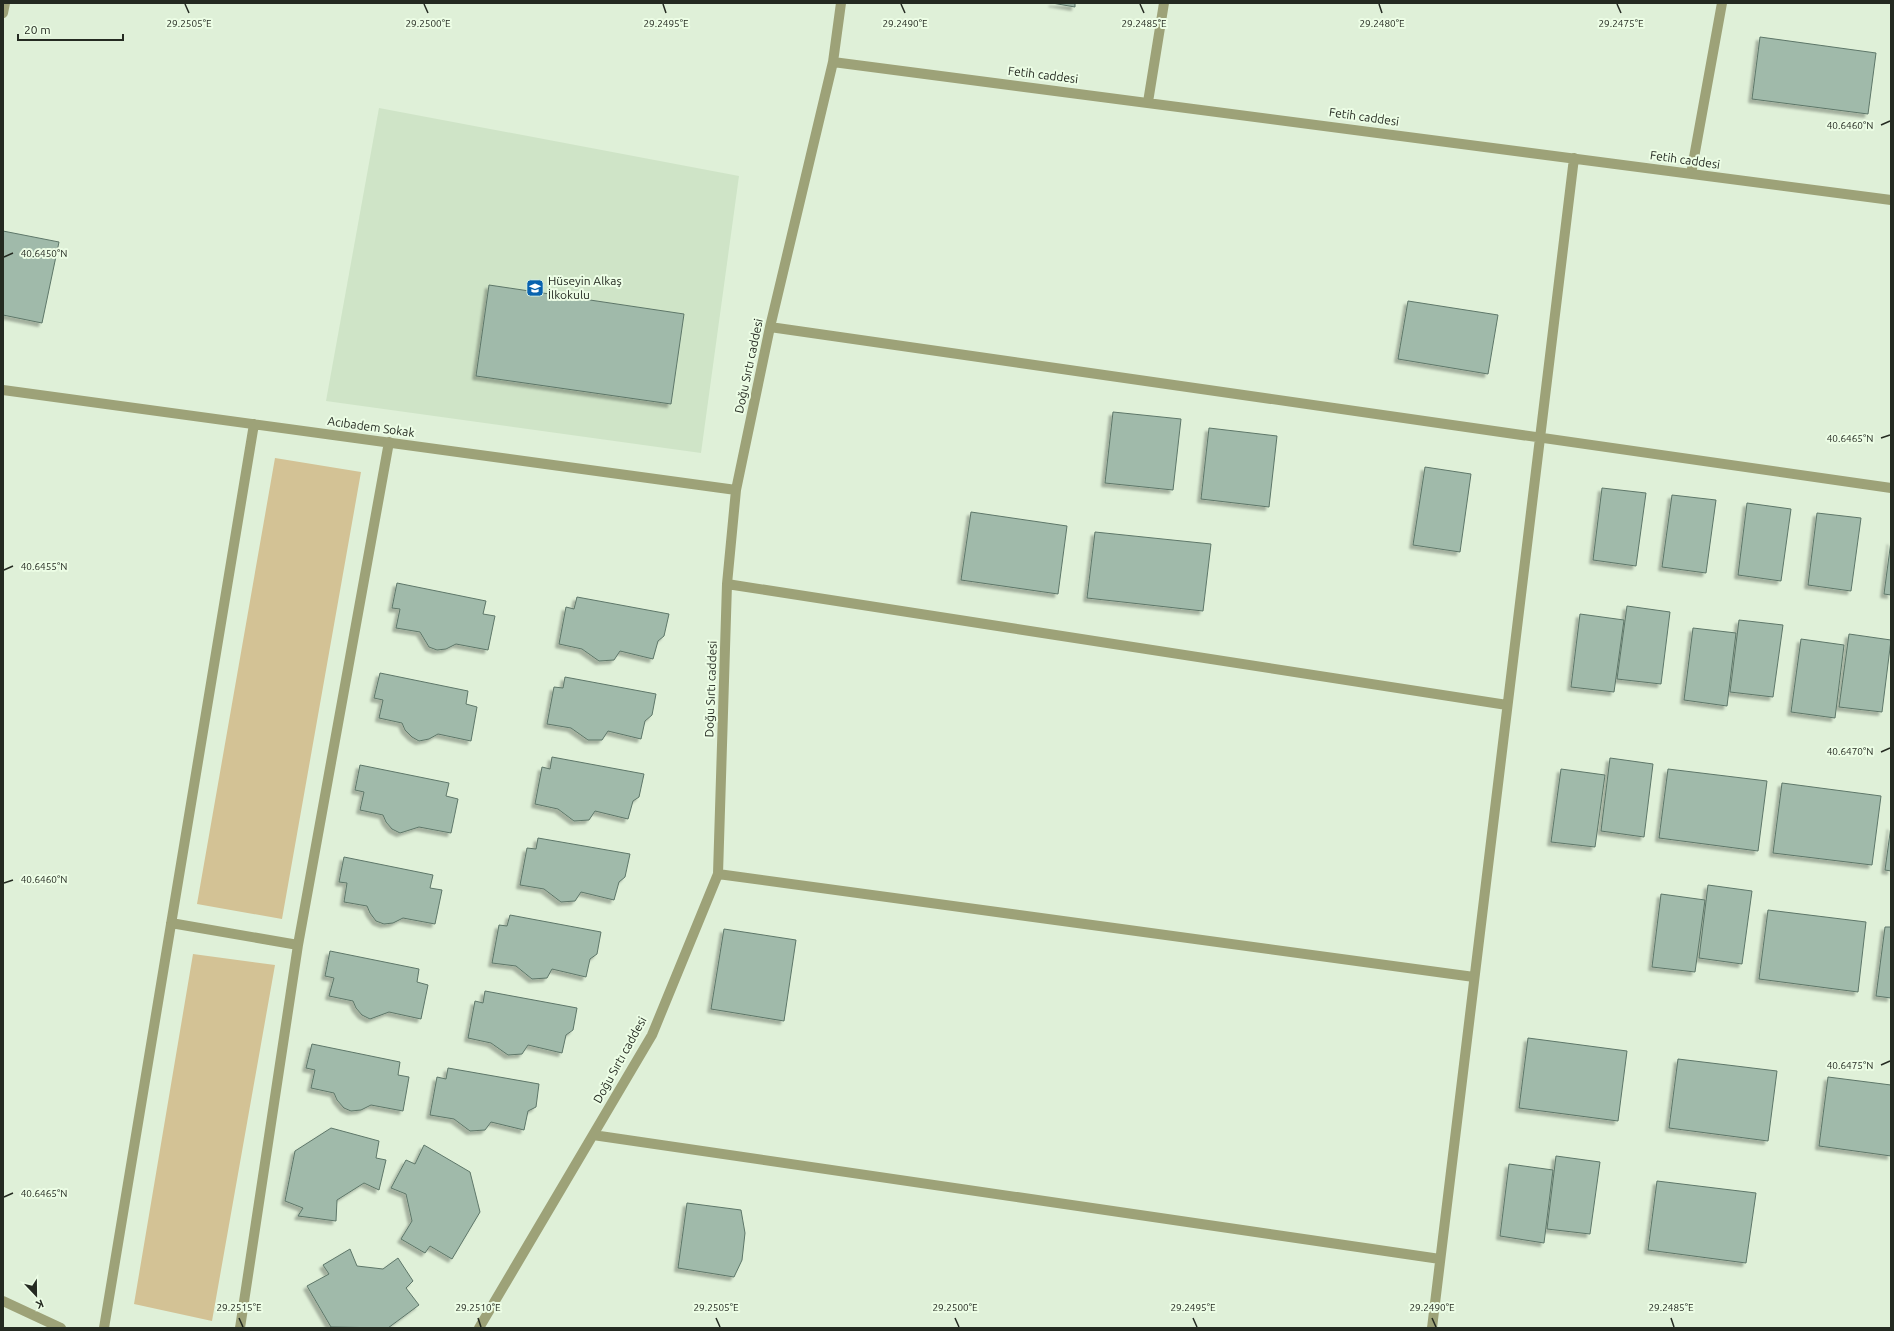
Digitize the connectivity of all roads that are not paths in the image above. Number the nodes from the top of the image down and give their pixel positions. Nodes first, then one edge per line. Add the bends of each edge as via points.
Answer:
1 (5, 3) edge
2 (841, 3) edge
3 (1164, 3) edge
4 (1722, 3) edge
5 (3, 13) edge
6 (833, 62) junction
7 (1148, 102) junction
8 (1574, 158) junction
9 (1691, 174) junction
10 (1891, 200) edge
11 (770, 327) junction
12 (3, 390) edge
13 (254, 424) junction
14 (1540, 437) junction
15 (389, 442) junction
16 (1891, 488) edge
17 (736, 490) junction
18 (727, 584) junction
19 (1508, 705) junction
20 (718, 874) junction
21 (171, 922) junction
22 (298, 945) junction
23 (1474, 977) junction
24 (593, 1135) junction
25 (1440, 1259) junction
26 (3, 1302) edge
27 (61, 1328) edge
28 (104, 1328) edge
29 (240, 1328) edge
30 (479, 1328) edge
31 (1432, 1328) edge

1 - 5 street
2 - 6 street, Doğu Sırtı caddesi
3 - 7 street
4 - 9 street
6 - 7 street, Fetih caddesi
6 - 11 street, Doğu Sırtı caddesi
7 - 8 street, Fetih caddesi
8 - 9 street, Fetih caddesi
8 - 14 street
9 - 10 street, Fetih caddesi
11 - 14 street
11 - 17 street, Doğu Sırtı caddesi
12 - 13 street, Acıbadem Sokak
13 - 15 street, Acıbadem Sokak
13 - 21 street
14 - 16 street
14 - 19 street
15 - 17 street, Acıbadem Sokak
15 - 22 street
17 - 18 street, Doğu Sırtı caddesi
18 - 19 street
18 - 20 street, Doğu Sırtı caddesi
19 - 23 street
20 - 23 street
20 - 24 street, Doğu Sırtı caddesi via 652,1035
21 - 22 street
21 - 28 street
22 - 29 street
23 - 25 street
24 - 25 street
24 - 30 street, Doğu Sırtı caddesi
25 - 31 street
26 - 27 street

